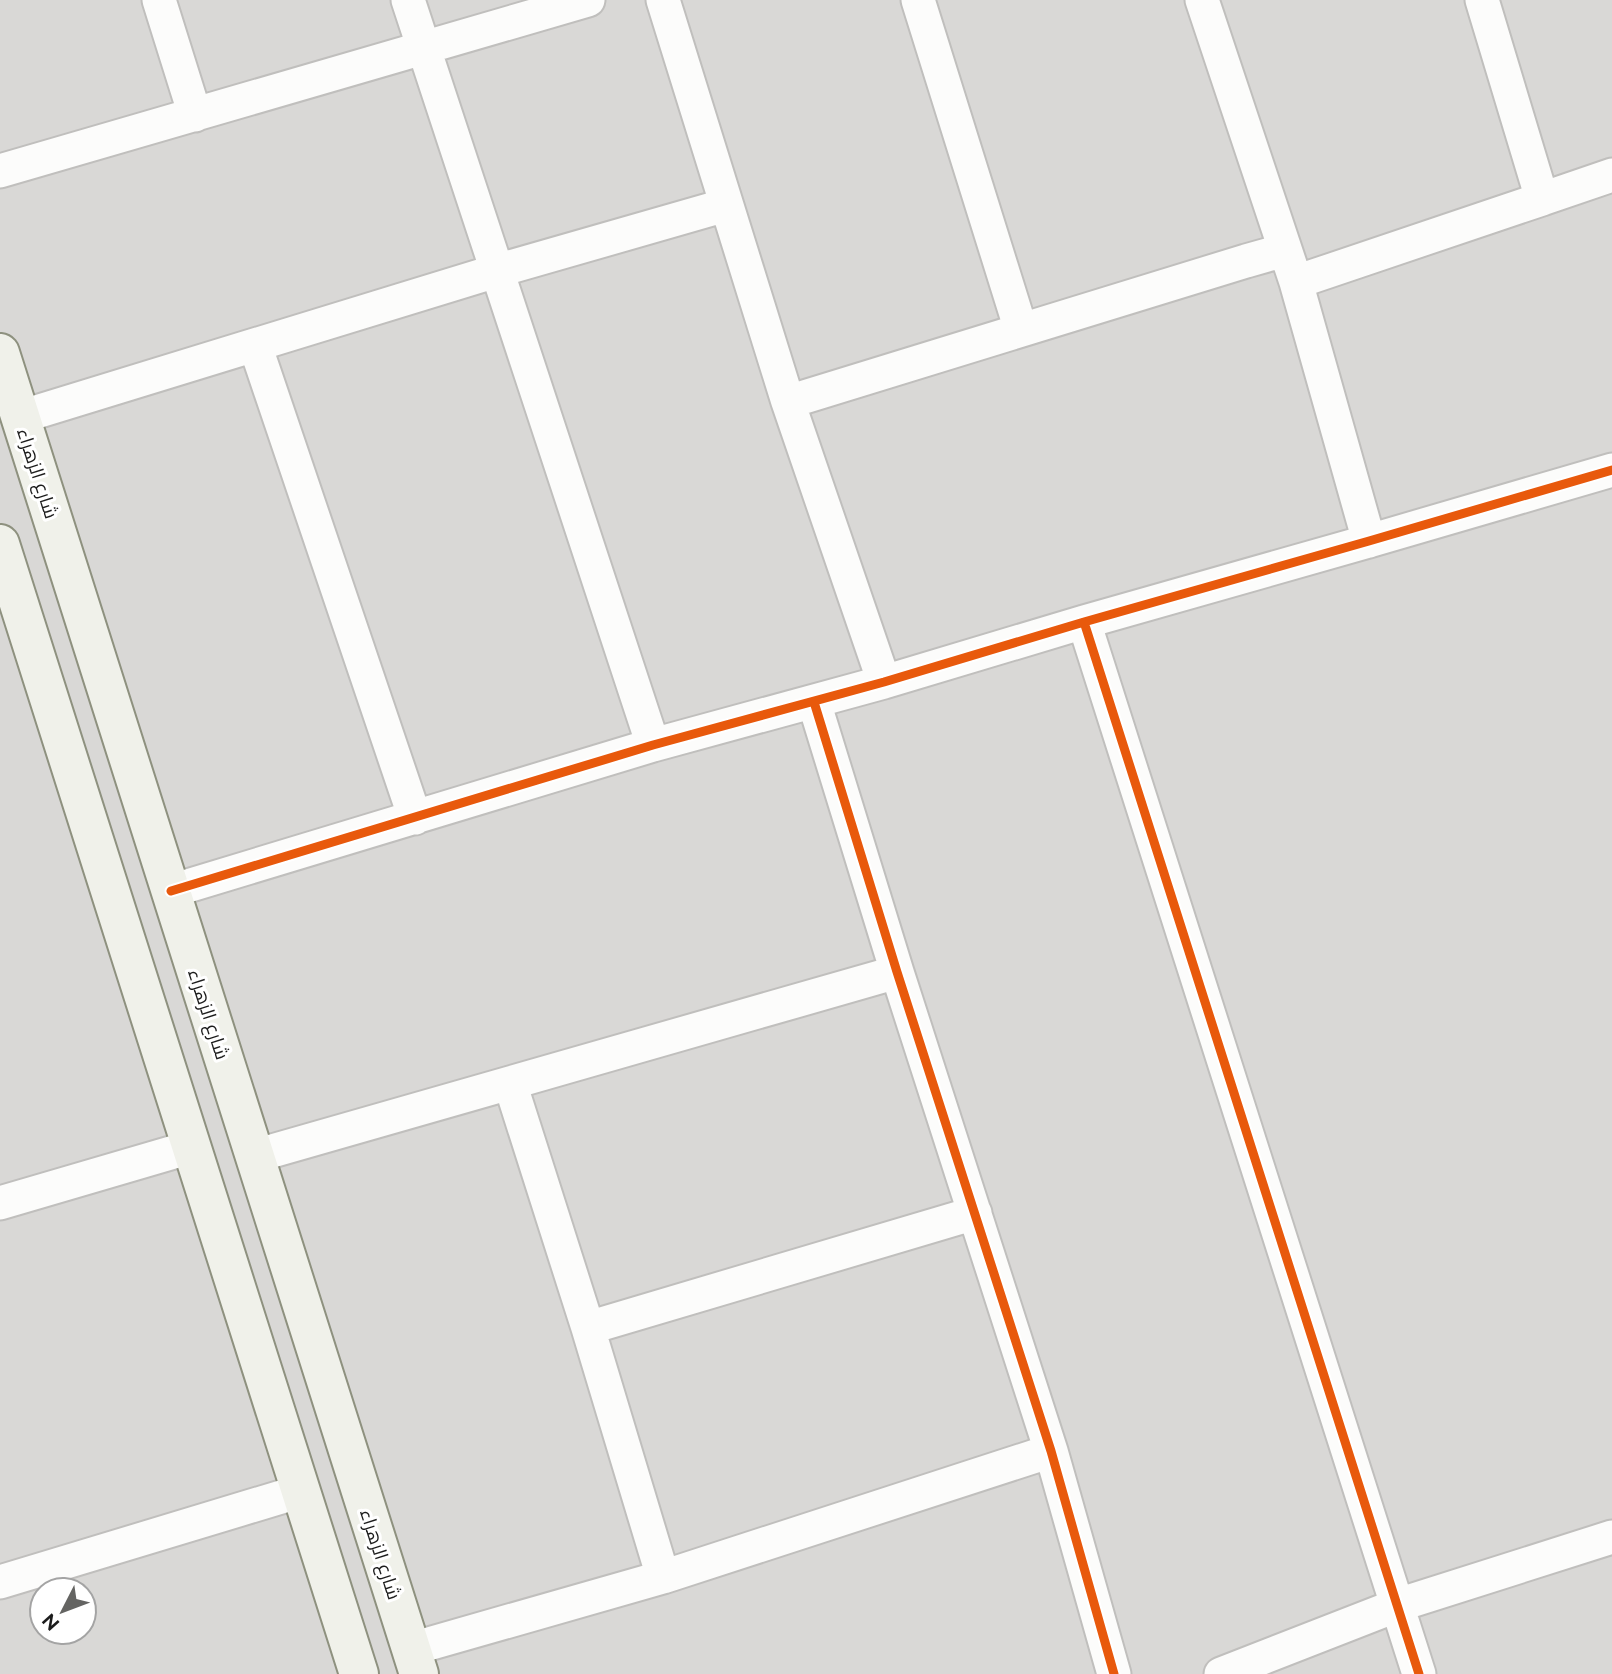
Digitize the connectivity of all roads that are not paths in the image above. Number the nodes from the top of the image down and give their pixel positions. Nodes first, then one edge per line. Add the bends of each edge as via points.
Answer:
1 (159, 0) edge
2 (408, 0) edge
3 (589, 0) edge
4 (663, 0) edge
5 (918, 0) edge
6 (1202, 0) edge
7 (1482, 0) edge
8 (424, 48) junction
9 (195, 115) junction
10 (0, 172) edge
11 (1612, 176) edge
12 (1542, 199) junction
13 (726, 205) junction
14 (1285, 250) junction
15 (496, 271) junction
16 (1296, 282) junction
17 (1021, 330) junction
18 (255, 345) junction
19 (0, 354) edge
20 (788, 402) junction
21 (20, 417) junction
22 (1612, 470) edge
23 (1369, 541) junction
24 (0, 544) edge
25 (6, 583) edge
26 (1084, 622) junction
27 (884, 682) junction
28 (814, 702) junction
29 (653, 746) junction
30 (415, 818) junction
31 (171, 891) junction
32 (897, 972) junction
33 (510, 1083) junction
34 (191, 1147) junction
35 (255, 1156) junction
36 (0, 1203) edge
37 (975, 1213) junction
38 (588, 1328) junction
39 (312, 1338) junction
40 (258, 1356) junction
41 (337, 1418) junction
42 (281, 1430) junction
43 (1051, 1451) junction
44 (301, 1491) junction
45 (1612, 1537) edge
46 (663, 1577) junction
47 (0, 1582) edge
48 (1398, 1605) junction
49 (415, 1662) edge
50 (359, 1674) edge
51 (1114, 1674) edge
52 (1222, 1674) edge
53 (1419, 1674) edge

1 - 9 street
2 - 8 street
3 - 8 street
4 - 13 street
5 - 17 street
6 - 14 street
7 - 12 street
8 - 9 street
8 - 15 street
9 - 10 street
11 - 12 street
12 - 16 street
13 - 15 street
13 - 20 street
14 - 16 street
14 - 17 street
15 - 18 street
15 - 29 street
16 - 23 street
17 - 20 street
18 - 21 street
18 - 30 street
19 - 21 main road, شارع الزهراء
20 - 27 street
21 - 31 main road, شارع الزهراء
22 - 23 street
23 - 26 street
24 - 25 main road
25 - 34 main road
26 - 27 street
26 - 48 street
27 - 28 street
28 - 29 street
28 - 32 street
29 - 30 street
30 - 31 street
31 - 35 main road, شارع الزهراء
32 - 33 street
32 - 37 street
33 - 35 street
33 - 38 street
34 - 36 street
34 - 40 main road
35 - 39 main road, شارع الزهراء
37 - 38 street
37 - 43 street
38 - 46 street
39 - 40 main road via 288,1358
39 - 41 main road, شارع الزهراء
40 - 42 main road
41 - 42 main road via 307,1413
41 - 49 main road, شارع الزهراء
42 - 44 main road
43 - 46 street
43 - 51 street
44 - 47 street
44 - 50 main road
45 - 48 street
46 - 49 street
48 - 52 street
48 - 53 street

